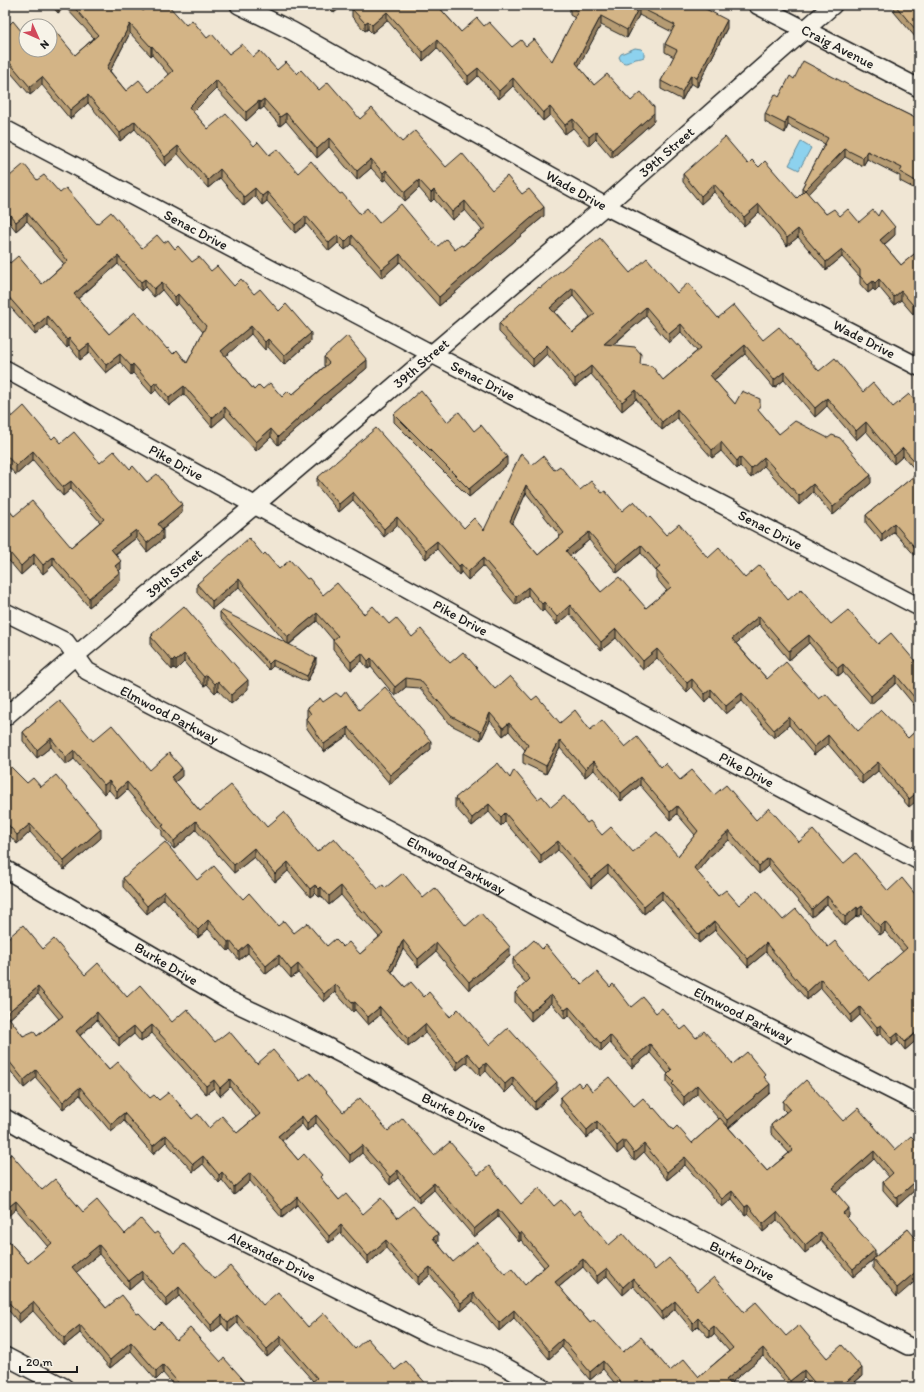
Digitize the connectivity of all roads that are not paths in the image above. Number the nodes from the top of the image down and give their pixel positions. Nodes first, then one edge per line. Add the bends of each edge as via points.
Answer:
1 (239, 5) edge
2 (757, 5) edge
3 (833, 5) edge
4 (805, 29) junction
5 (919, 88) edge
6 (5, 129) edge
7 (605, 206) junction
8 (432, 354) junction
9 (919, 367) edge
10 (5, 369) edge
11 (255, 505) junction
12 (919, 607) edge
13 (5, 612) edge
14 (76, 656) junction
15 (5, 717) edge
16 (919, 861) edge
17 (5, 869) edge
18 (919, 1104) edge
19 (5, 1118) edge
20 (908, 1346) dead end
21 (5, 1356) edge
22 (64, 1387) edge
23 (542, 1387) edge

1 - 7 street, Wade Drive via 298,35
2 - 4 street, Craig Avenue
3 - 4 street, 39th Street
4 - 5 street, Craig Avenue
4 - 7 street, 39th Street
6 - 8 street, Senac Drive
7 - 8 street, 39th Street
7 - 9 street, Wade Drive
8 - 11 street, 39th Street
8 - 12 street, Senac Drive
10 - 11 street, Pike Drive
11 - 14 street, 39th Street
11 - 16 street, Pike Drive via 476,626
13 - 14 street, Elmwood Parkway via 66,642
14 - 15 street, 39th Street
14 - 18 street, Elmwood Parkway via 87,671 692,989
17 - 20 street, Burke Drive via 227,999 318,1042
19 - 23 street, Alexander Drive via 67,1154 430,1335 487,1357
21 - 22 street

